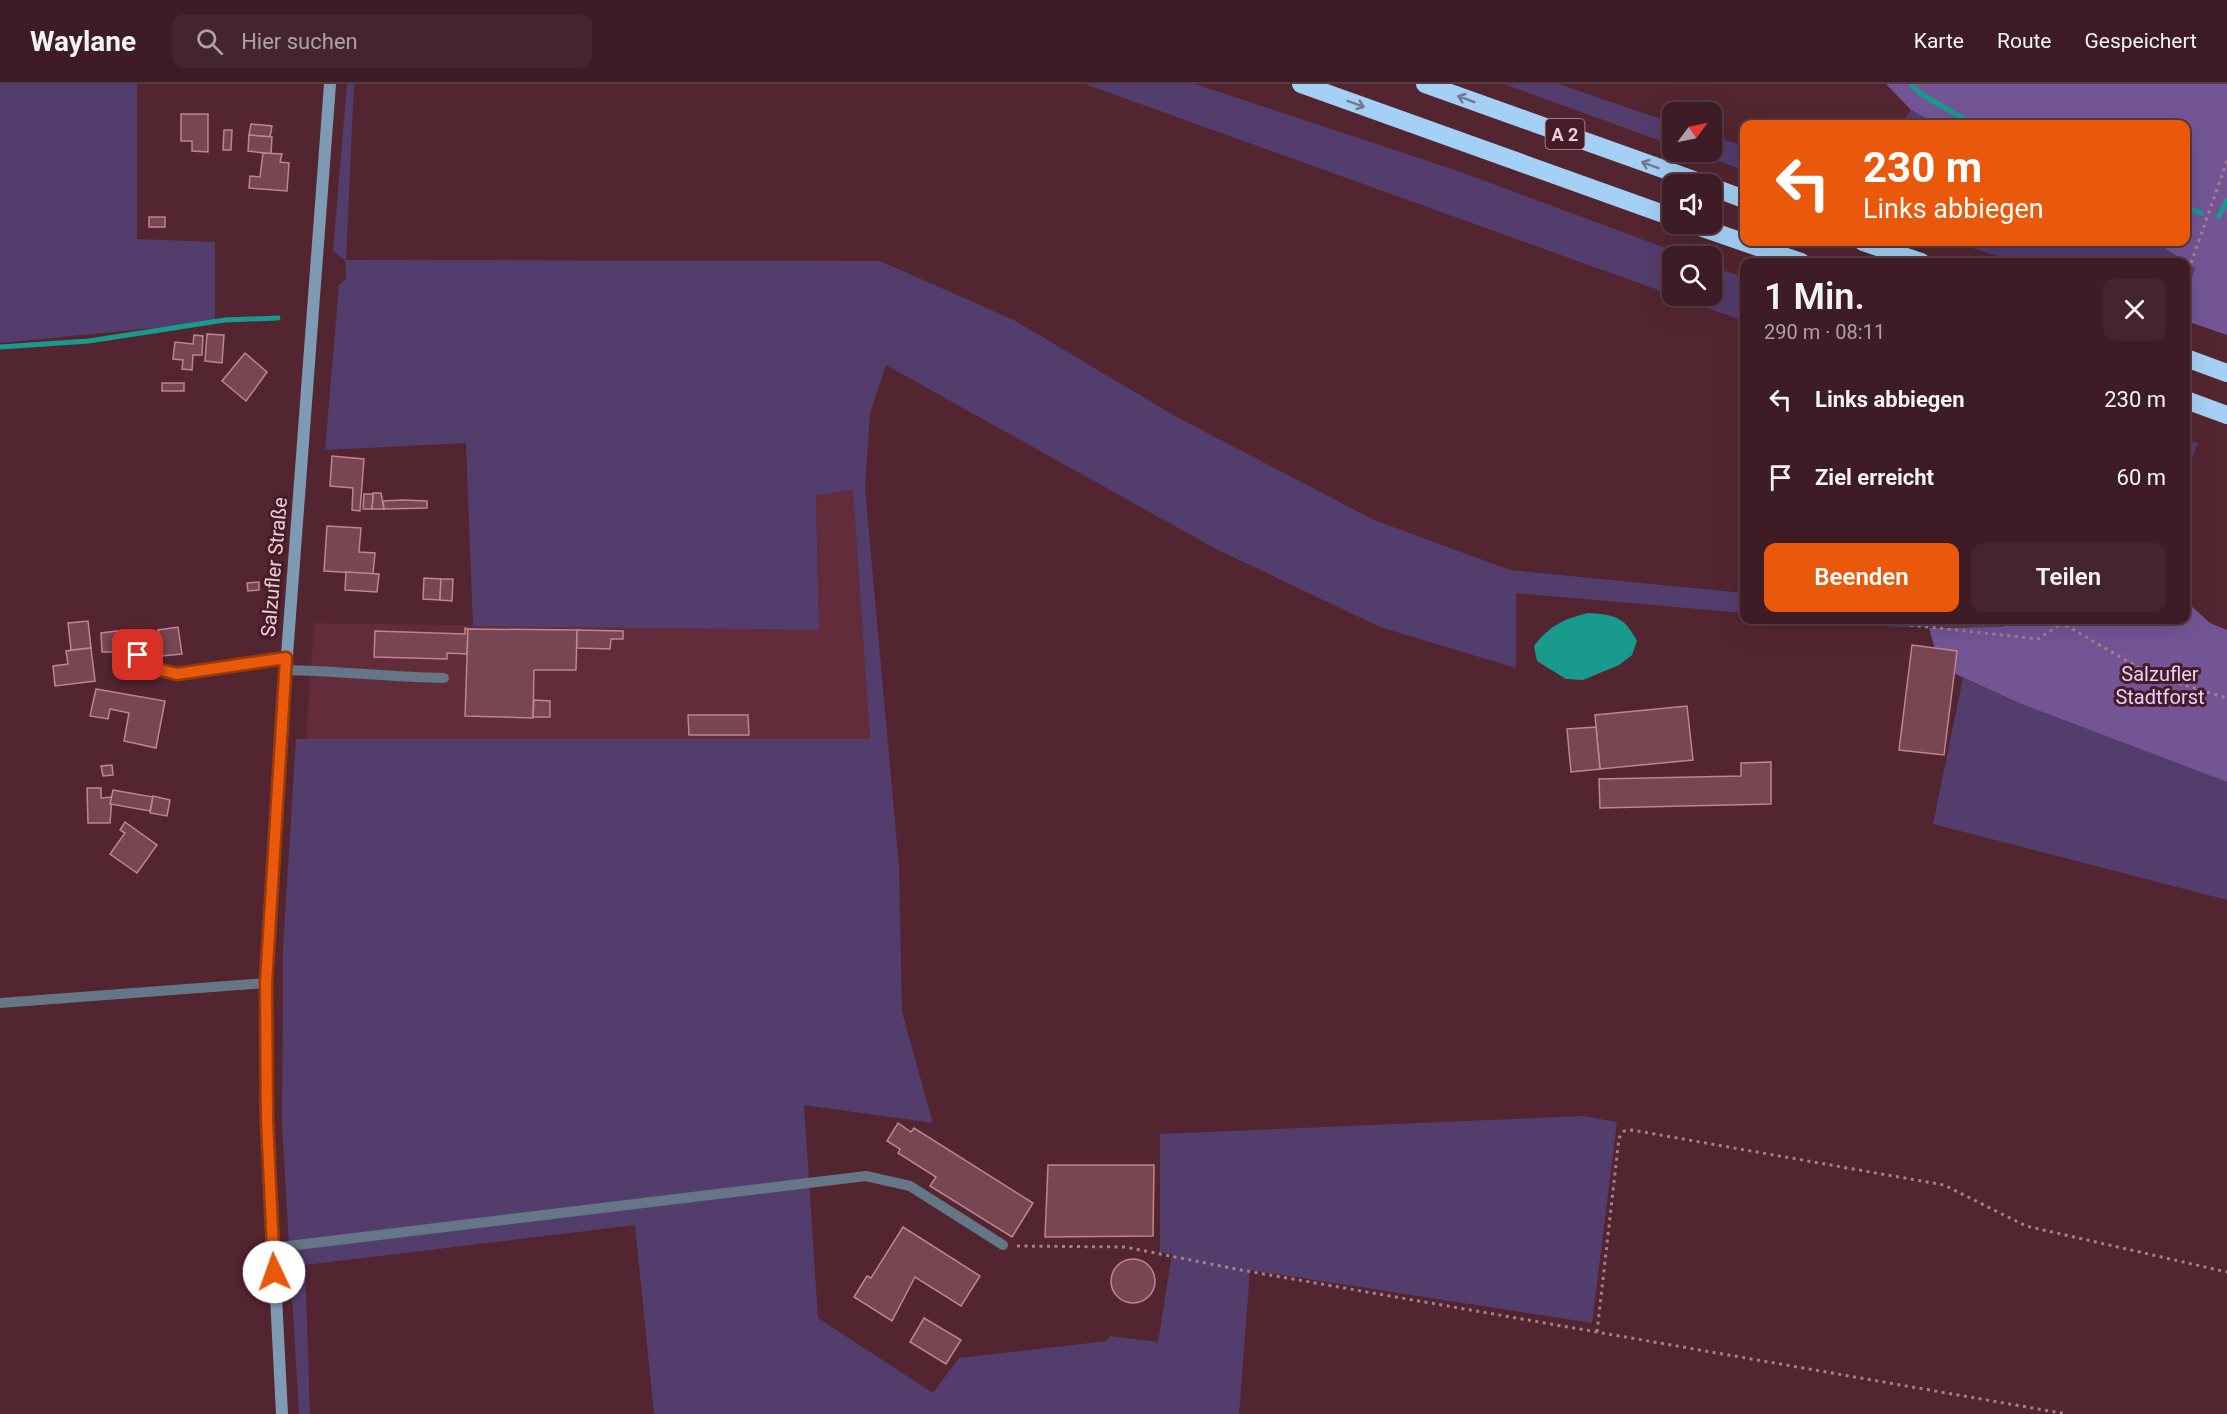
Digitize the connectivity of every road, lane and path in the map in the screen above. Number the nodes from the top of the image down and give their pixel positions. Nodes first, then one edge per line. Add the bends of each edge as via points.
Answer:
1 (330, 84) edge
2 (1301, 84) edge
3 (1425, 84) edge
4 (2227, 161) edge
5 (1677, 174) edge
6 (1722, 191) edge
7 (1740, 198) edge
8 (1662, 213) edge
9 (1720, 234) edge
10 (1740, 241) edge
11 (1755, 246) edge
12 (1875, 246) edge
13 (1789, 258) edge
14 (1909, 258) edge
15 (2190, 266) edge
16 (2192, 360) edge
17 (2227, 373) edge
18 (2190, 402) edge
19 (2227, 415) edge
20 (1900, 624) edge
21 (2059, 624) edge
22 (2068, 624) edge
23 (138, 655) dead end
24 (286, 664) junction
25 (444, 678) dead end
26 (2227, 698) edge
27 (266, 983) junction
28 (0, 1003) edge
29 (1003, 1245) joint
30 (272, 1248) junction
31 (2227, 1272) edge
32 (1597, 1332) junction
33 (282, 1414) edge
34 (2067, 1414) edge

1 - 24 main road, Salzufler Straße
2 -> 8 highway, A 2
5 -> 3 highway, A 2
4 - 15 path
6 - 7 highway
9 - 10 highway
11 - 13 highway
12 - 14 highway
16 - 17 highway
18 - 19 highway
20 - 21 path via 2038,639
22 - 26 path via 2151,675
23 - 24 lane via 153,668 177,674
24 - 25 lane via 378,677
24 - 27 main road, Salzufler Straße
27 - 28 lane
27 - 30 main road, Salzufler Straße
29 - 30 lane via 910,1186 866,1176
29 - 32 path via 1125,1247
30 - 33 main road, Salzufler Straße
31 - 32 path via 2026,1226 1944,1185 1632,1130 1624,1131 1619,1138
32 - 34 path

